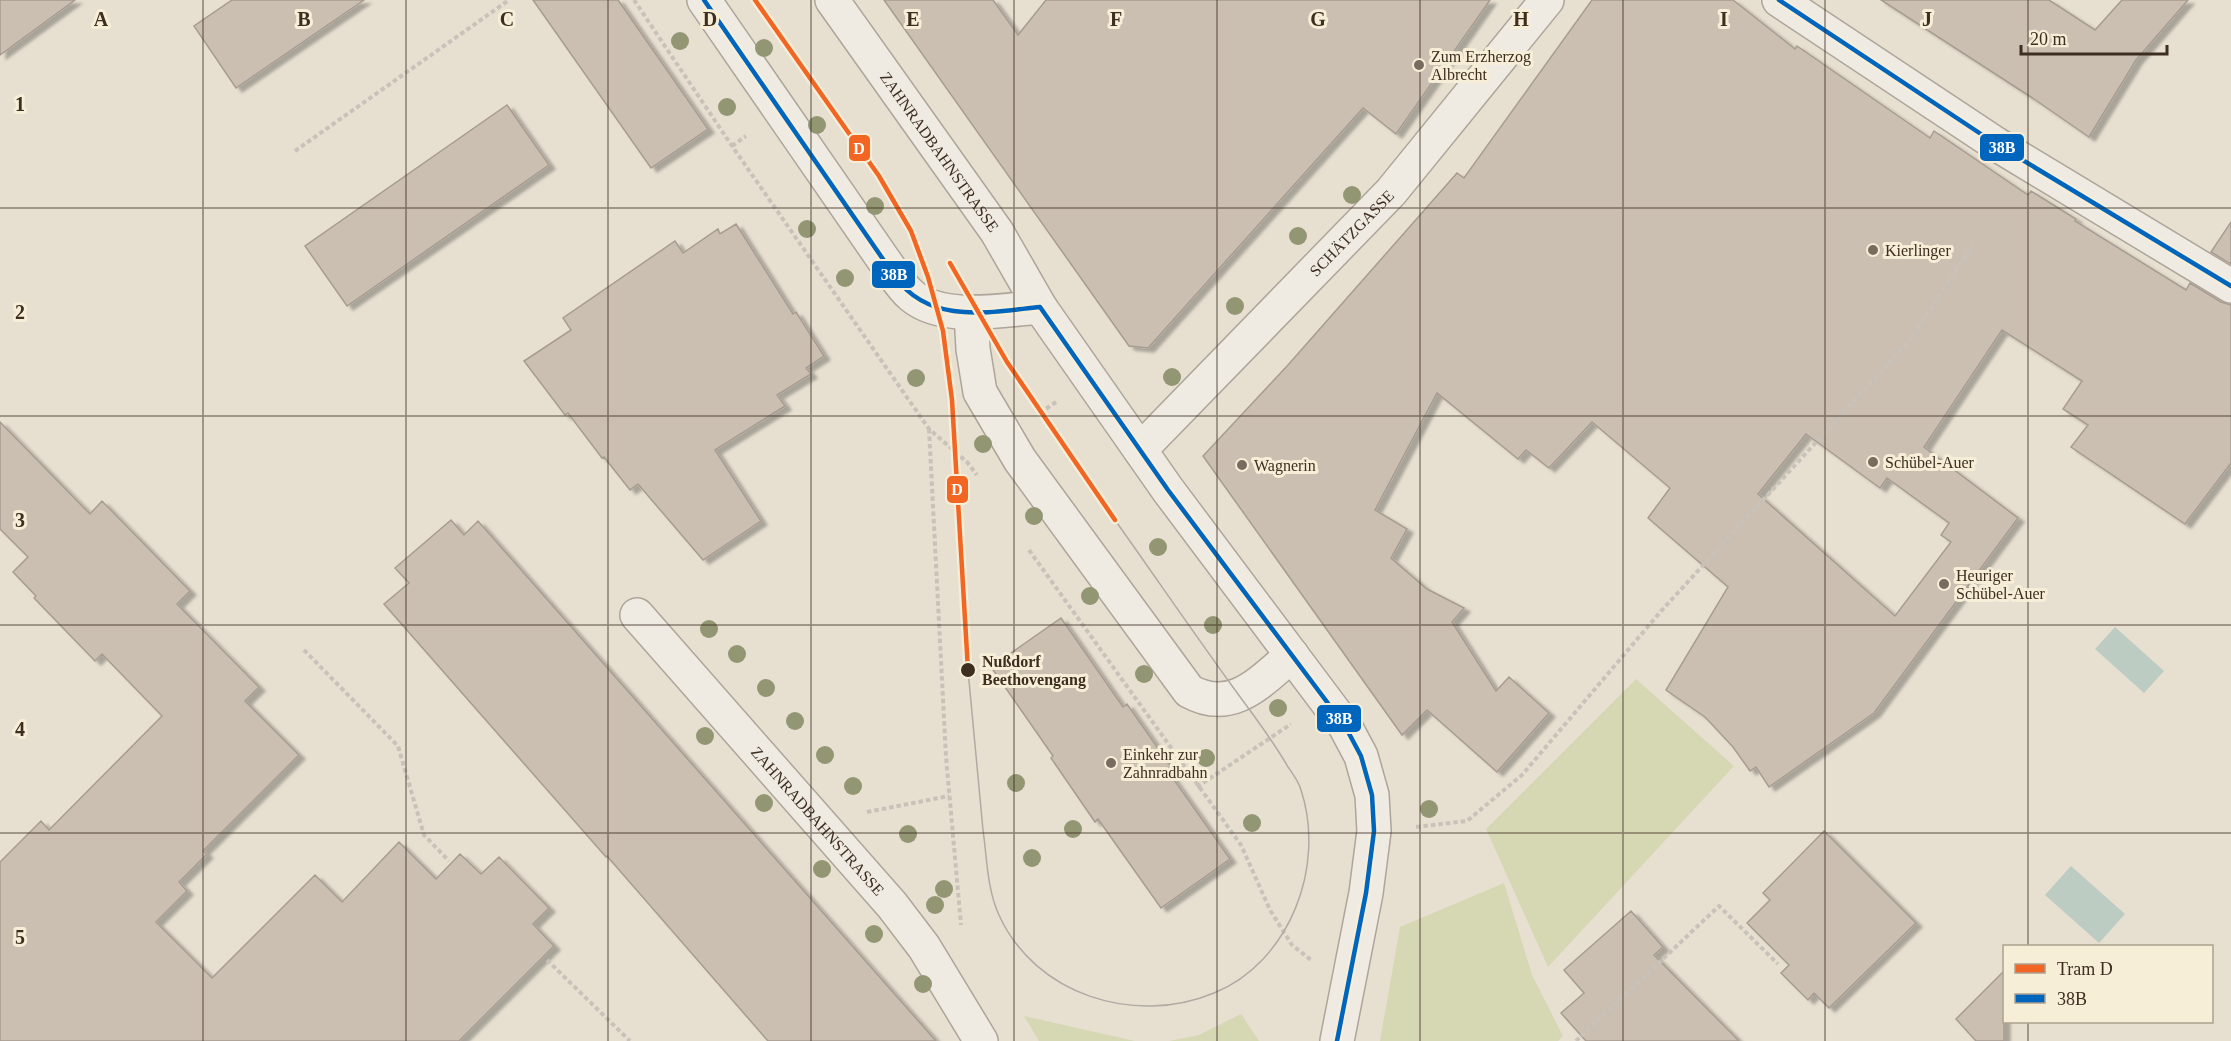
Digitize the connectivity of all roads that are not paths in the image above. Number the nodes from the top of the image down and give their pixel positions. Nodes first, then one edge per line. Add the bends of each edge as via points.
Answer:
1 (704, 0) edge
2 (832, 0) edge
3 (1547, 0) edge
4 (1779, 0) edge
5 (2231, 286) edge
6 (1040, 307) junction
7 (971, 312) junction
8 (1140, 450) junction
9 (637, 615) dead end
10 (1292, 655) junction
11 (981, 1041) edge
12 (1337, 1041) edge

1 - 7 street via 899,281 913,297 939,309
2 - 6 street, ZAHNRADBAHNSTRASSE via 997,232
3 - 8 street, SCHÄTZGASSE via 1391,192
4 - 5 street via 2006,151
6 - 7 street
6 - 8 street, ZAHNRADBAHNSTRASSE
7 - 10 street via 980,392 1020,460 1189,692 1203,699 1223,701 1238,696
8 - 10 street, ZAHNRADBAHNSTRASSE
9 - 11 street, ZAHNRADBAHNSTRASSE via 892,905 924,947
10 - 12 street, ZAHNRADBAHNSTRASSE via 1345,726 1361,756 1372,795 1374,831

